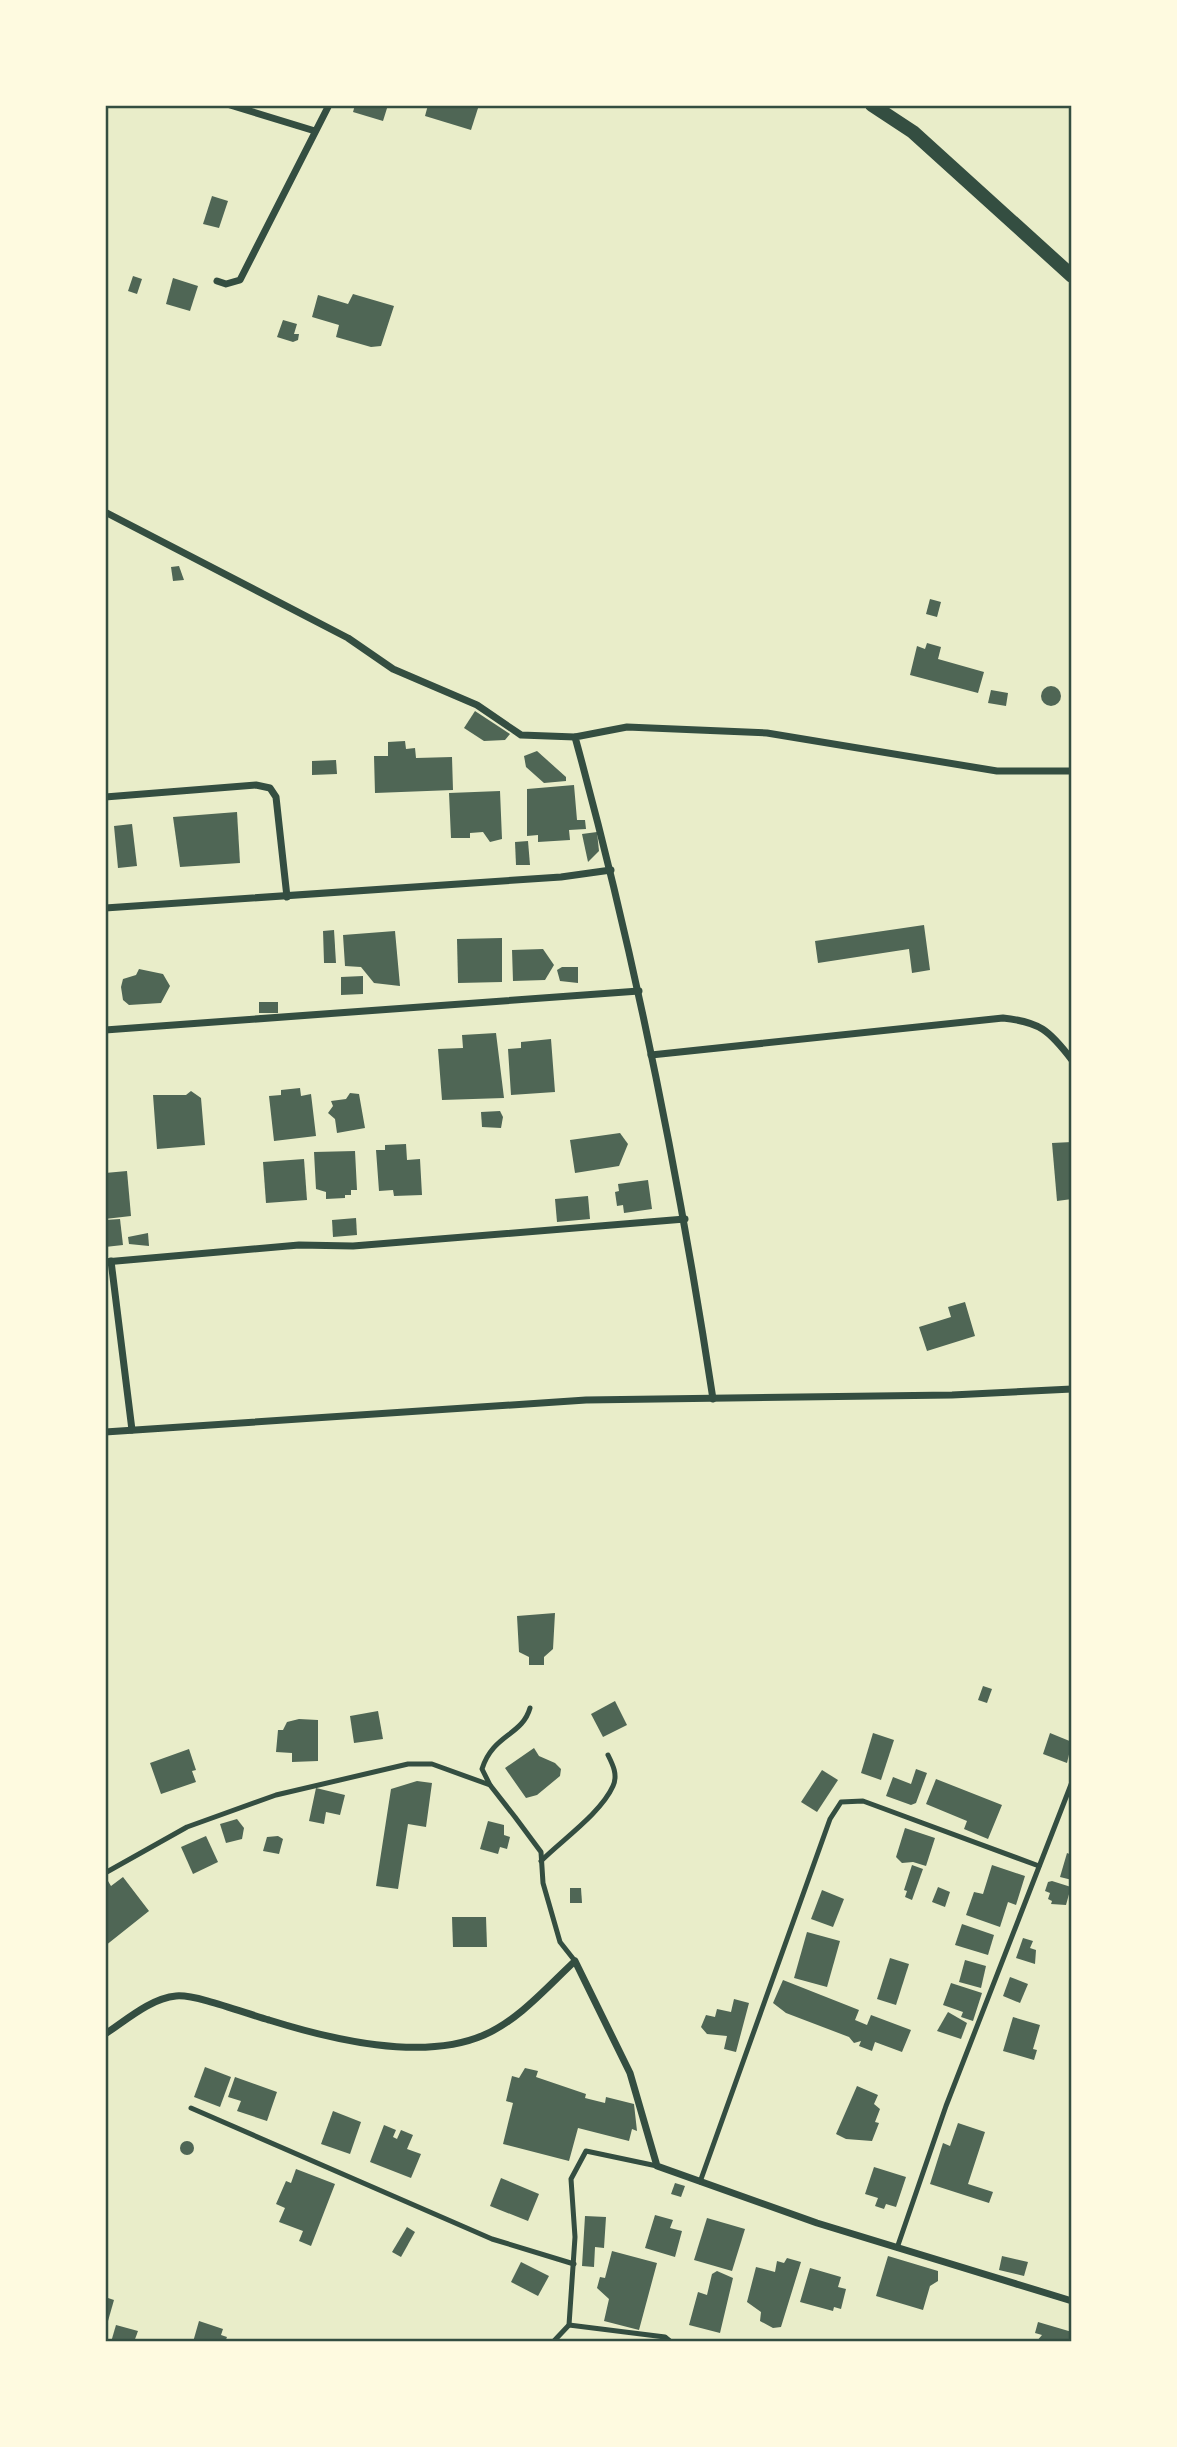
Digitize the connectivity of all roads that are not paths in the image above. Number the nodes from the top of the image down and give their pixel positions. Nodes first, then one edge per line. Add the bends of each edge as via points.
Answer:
1 (230, 105) edge
2 (329, 105) edge
3 (872, 105) edge
4 (315, 131) junction
5 (1072, 275) edge
6 (217, 281) dead end
7 (105, 512) edge
8 (575, 737) junction
9 (1072, 771) edge
10 (105, 797) edge
11 (611, 870) junction
12 (287, 897) junction
13 (105, 908) edge
14 (639, 991) junction
15 (105, 1030) edge
16 (651, 1055) junction
17 (1072, 1060) edge
18 (685, 1219) junction
19 (108, 1262) edge
20 (1072, 1389) edge
21 (713, 1399) junction
22 (132, 1430) junction
23 (105, 1432) edge
24 (530, 1708) dead end
25 (608, 1755) dead end
26 (1072, 1782) edge
27 (490, 1785) junction
28 (541, 1861) junction
29 (1040, 1866) junction
30 (105, 1873) edge
31 (575, 1961) junction
32 (105, 2034) edge
33 (191, 2108) dead end
34 (657, 2166) junction
35 (700, 2182) junction
36 (897, 2248) junction
37 (574, 2264) junction
38 (1072, 2301) edge
39 (569, 2325) junction
40 (552, 2342) edge
41 (671, 2342) edge

1 - 4 street
2 - 4 street
3 - 5 main road via 913,132
4 - 6 street via 240,280
7 - 8 street via 348,638 393,669 477,705 521,735
8 - 9 street via 626,727 767,733 997,771
8 - 11 street
10 - 12 street via 256,785 270,788 276,797
11 - 12 street
11 - 14 street
12 - 13 street
14 - 15 street
14 - 16 street
16 - 17 street via 1003,1018 1030,1021 1055,1038
16 - 18 street
18 - 19 street
18 - 21 street
19 - 22 street
20 - 21 street
21 - 22 street via 586,1400
22 - 23 street
24 - 27 lane via 518,1728 488,1752 482,1769
25 - 28 lane via 615,1768 614,1785
26 - 29 lane
27 - 28 lane via 541,1852
27 - 30 lane via 432,1764 408,1764 314,1784 187,1827
28 - 31 lane via 560,1942
29 - 35 lane via 863,1801 841,1802 830,1819
29 - 36 lane via 946,2106
31 - 32 street via 515,2016 484,2036 437,2046 363,2043 313,2034 176,1996 148,2007
31 - 34 street via 630,2073
33 - 37 lane via 492,2239
34 - 35 street
34 - 37 lane via 586,2151 571,2179
35 - 36 street
36 - 38 street
37 - 39 lane
39 - 40 lane
39 - 41 lane via 665,2337

